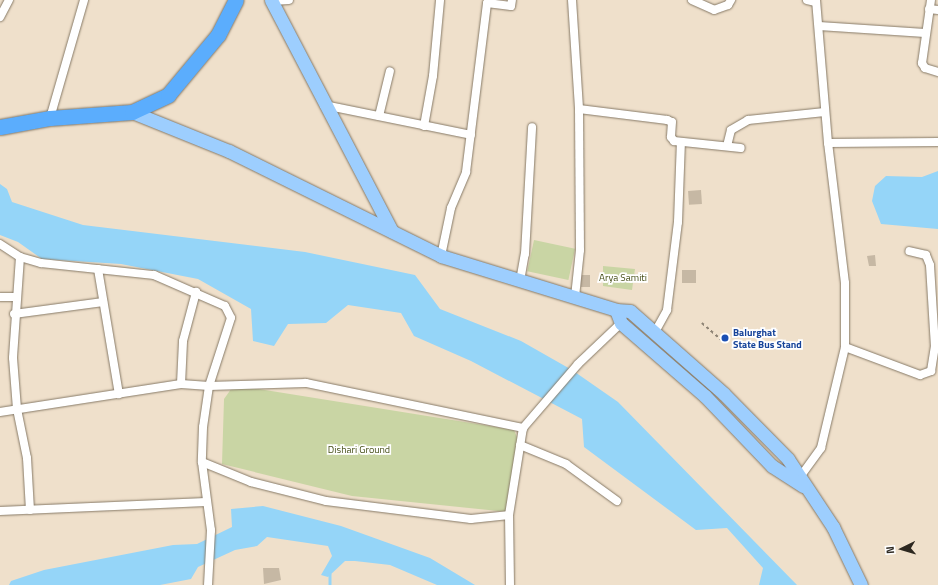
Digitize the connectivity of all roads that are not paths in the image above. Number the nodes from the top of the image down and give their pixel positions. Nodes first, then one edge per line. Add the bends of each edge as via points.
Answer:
1 (9, 0) edge
2 (84, 0) edge
3 (271, 0) edge
4 (289, 0) edge
5 (440, 0) edge
6 (512, 0) edge
7 (572, 0) edge
8 (692, 0) edge
9 (731, 0) edge
10 (807, 0) edge
11 (931, 0) edge
12 (238, 1) edge
13 (816, 1) edge
14 (929, 9) junction
15 (938, 10) edge
16 (0, 16) edge
17 (819, 26) junction
18 (925, 33) junction
19 (390, 71) dead end
20 (938, 72) edge
21 (324, 105) junction
22 (579, 109) junction
23 (132, 112) junction
24 (825, 112) junction
25 (379, 116) junction
26 (50, 118) junction
27 (424, 126) junction
28 (0, 127) edge
29 (532, 127) dead end
30 (471, 135) junction
31 (681, 142) junction
32 (938, 142) edge
33 (828, 143) junction
34 (727, 146) junction
35 (741, 148) dead end
36 (392, 231) junction
37 (0, 244) edge
38 (910, 251) dead end
39 (441, 256) junction
40 (20, 257) junction
41 (934, 265) edge
42 (98, 269) junction
43 (520, 280) junction
44 (196, 292) junction
45 (0, 297) edge
46 (16, 297) junction
47 (575, 297) junction
48 (103, 302) junction
49 (616, 310) junction
50 (14, 314) junction
51 (621, 322) junction
52 (655, 332) junction
53 (845, 347) junction
54 (182, 384) junction
55 (209, 386) junction
56 (119, 394) junction
57 (17, 409) junction
58 (0, 412) edge
59 (523, 428) junction
60 (520, 445) junction
61 (202, 462) junction
62 (800, 477) junction
63 (808, 489) junction
64 (617, 501) dead end
65 (206, 502) junction
66 (30, 510) junction
67 (0, 511) edge
68 (509, 516) junction
69 (208, 585) edge
70 (510, 585) edge
71 (861, 585) edge

1 - 16 street
2 - 26 street
3 - 4 street
3 - 21 main road
5 - 27 street via 433,76
6 - 30 street via 511,6 487,3
7 - 22 street
8 - 9 street via 714,10 728,5
10 - 13 street
11 - 14 street
12 - 23 highway via 218,35 168,95
13 - 17 street
14 - 15 street
14 - 18 street
17 - 18 street
17 - 24 street
18 - 20 street via 922,63 926,68
19 - 25 street
21 - 25 street
21 - 36 main road
22 - 31 street via 671,121 671,140
22 - 47 street via 580,250
23 - 26 highway
23 - 36 main road via 229,150
24 - 33 street
24 - 34 street via 748,120 731,130
25 - 27 street
26 - 28 highway
27 - 30 street
29 - 43 street via 525,254
30 - 39 street via 466,172 451,208
31 - 34 street
31 - 52 street via 678,222 667,310
32 - 33 street
33 - 53 street via 845,283
34 - 35 street
36 - 39 main road
37 - 40 street
38 - 41 street via 926,255
39 - 43 main road
40 - 42 street via 62,266
40 - 46 street
41 - 53 street via 935,347 933,366 929,373 920,375
42 - 44 street via 154,275
42 - 48 street
43 - 47 main road
44 - 54 street via 183,341
44 - 55 street via 225,306 230,318
45 - 46 street
46 - 50 street
47 - 49 main road
48 - 50 street
48 - 56 street
49 - 51 main road
49 - 52 main road via 630,311
50 - 57 street via 13,358
51 - 59 street via 578,364
51 - 63 main road via 705,396 772,466
52 - 62 main road via 788,459
53 - 62 street via 821,448
54 - 55 street
54 - 56 street
55 - 59 street via 306,383
55 - 61 street via 203,427
56 - 57 street
57 - 58 street
57 - 66 street via 27,458
59 - 60 street
60 - 64 street via 566,464
60 - 68 street
61 - 65 street
61 - 68 street via 251,482 326,501 471,519
62 - 63 main road
63 - 71 main road via 833,527
65 - 66 street
65 - 69 street via 211,530
66 - 67 street
68 - 70 street

